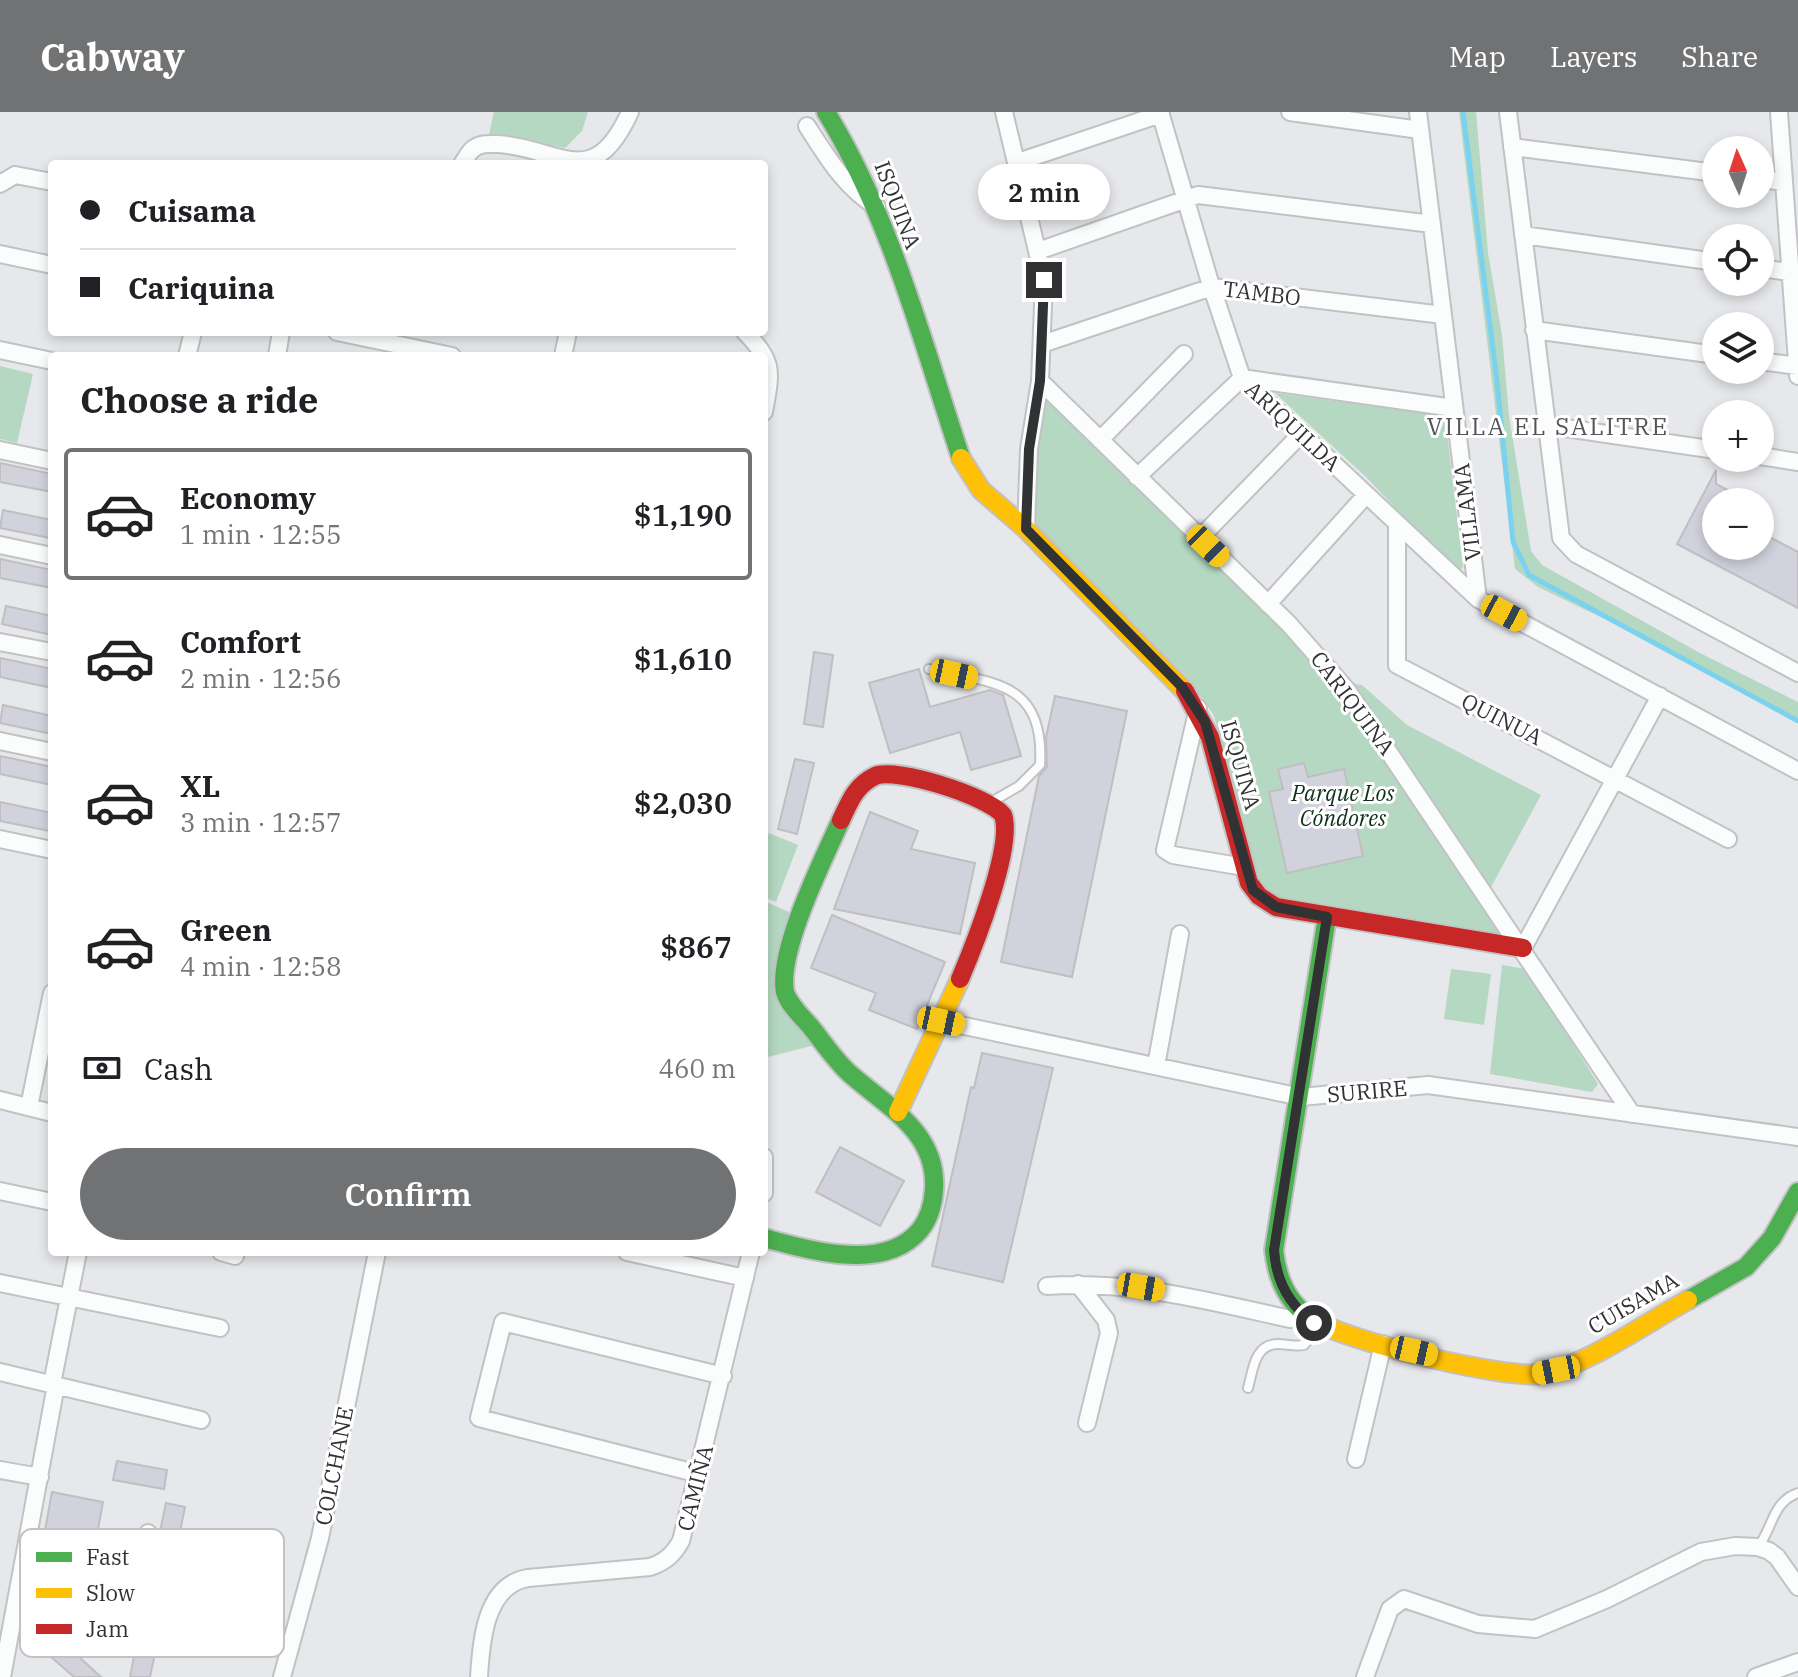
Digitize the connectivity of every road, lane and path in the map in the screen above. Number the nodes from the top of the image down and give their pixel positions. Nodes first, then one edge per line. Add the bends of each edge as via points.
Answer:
1 (630, 112) edge
2 (826, 112) edge
3 (1004, 112) edge
4 (1290, 112) edge
5 (1418, 112) edge
6 (1508, 112) edge
7 (1779, 112) edge
8 (1161, 113) edge
9 (807, 126) dead end
10 (1420, 130) junction
11 (1512, 147) junction
12 (465, 160) edge
13 (562, 160) edge
14 (573, 160) edge
15 (1018, 162) junction
16 (1702, 171) edge
17 (48, 181) edge
18 (1774, 181) edge
19 (1784, 182) junction
20 (0, 184) edge
21 (1187, 198) junction
22 (877, 207) junction
23 (1432, 224) junction
24 (1523, 235) junction
25 (1038, 251) junction
26 (0, 254) edge
27 (1702, 260) edge
28 (48, 264) edge
29 (1774, 270) edge
30 (1789, 272) junction
31 (1212, 287) junction
32 (1443, 315) junction
33 (1534, 330) junction
34 (354, 336) edge
35 (749, 336) edge
36 (383, 343) edge
37 (1042, 344) junction
38 (0, 350) edge
39 (431, 352) edge
40 (762, 352) edge
41 (1702, 353) edge
42 (1184, 354) dead end
43 (48, 360) edge
44 (768, 363) edge
45 (1774, 363) edge
46 (1797, 366) edge
47 (1798, 376) edge
48 (1242, 378) junction
49 (1040, 381) junction
50 (768, 387) edge
51 (1454, 408) junction
52 (1545, 425) junction
53 (1302, 433) junction
54 (1100, 440) junction
55 (1702, 448) edge
56 (0, 450) edge
57 (1774, 458) edge
58 (48, 460) edge
59 (1798, 462) edge
60 (1137, 477) junction
61 (1366, 495) junction
62 (1397, 527) junction
63 (1026, 529) junction
64 (1200, 538) junction
65 (0, 545) edge
66 (48, 555) edge
67 (1478, 599) junction
68 (1268, 604) junction
69 (0, 642) edge
70 (48, 651) edge
71 (929, 669) dead end
72 (1798, 673) edge
73 (1660, 696) junction
74 (1198, 708) junction
75 (0, 741) edge
76 (48, 751) edge
77 (1798, 771) edge
78 (1614, 778) junction
79 (990, 803) junction
80 (0, 839) edge
81 (1728, 839) dead end
82 (48, 849) edge
83 (1244, 867) junction
84 (1327, 917) junction
85 (1180, 934) dead end
86 (1523, 948) junction
87 (48, 1013) edge
88 (941, 1021) junction
89 (1156, 1066) junction
90 (1301, 1097) junction
91 (0, 1100) edge
92 (29, 1107) junction
93 (48, 1112) edge
94 (898, 1112) junction
95 (1632, 1114) junction
96 (1798, 1137) edge
97 (0, 1191) edge
98 (1798, 1192) edge
99 (48, 1201) edge
100 (768, 1239) edge
101 (77, 1256) edge
102 (376, 1256) edge
103 (645, 1256) edge
104 (750, 1256) edge
105 (745, 1278) junction
106 (0, 1283) edge
107 (1078, 1284) junction
108 (1047, 1286) dead end
109 (69, 1297) junction
110 (1304, 1316) junction
111 (1321, 1326) junction
112 (220, 1328) dead end
113 (1383, 1344) junction
114 (0, 1372) edge
115 (723, 1376) junction
116 (54, 1385) junction
117 (1248, 1388) dead end
118 (201, 1420) dead end
119 (1087, 1423) dead end
120 (1356, 1459) dead end
121 (0, 1470) edge
122 (699, 1474) junction
123 (40, 1477) junction
124 (1798, 1493) edge
125 (31, 1529) edge
126 (1758, 1547) junction
127 (20, 1585) edge
128 (1798, 1587) edge
129 (1798, 1662) edge
130 (2, 1677) edge
131 (282, 1677) edge
132 (479, 1677) edge
133 (1365, 1677) edge
134 (1756, 1677) edge

1 - 14 street via 607,150
2 - 22 street, ISQUINA
3 - 15 street
4 - 10 street
5 - 10 street, VILLAMA
6 - 11 street
7 - 19 street
8 - 15 street
8 - 21 street, ARIQUILDA
9 - 22 street via 839,175
10 - 23 street, VILLAMA
11 - 16 street
11 - 24 street
12 - 13 street via 486,143
15 - 25 street
17 - 20 street via 15,175
18 - 19 street
19 - 30 street
21 - 23 street via 1220,197
21 - 25 street
21 - 31 street, ARIQUILDA
22 - 63 street, ISQUINA via 963,465 981,490
23 - 32 street, VILLAMA
24 - 27 street
24 - 33 street
25 - 37 street via 1044,280
26 - 28 street
29 - 30 street
30 - 46 street
31 - 32 street, TAMBO
31 - 37 street, TAMBO
31 - 48 street, ARIQUILDA
32 - 51 street, VILLAMA
33 - 41 street
33 - 52 street
34 - 36 street
35 - 40 street
36 - 39 street
37 - 49 street
38 - 43 street
42 - 54 street
44 - 50 street
45 - 46 street
46 - 47 street
48 - 51 street
48 - 53 street, ARIQUILDA
48 - 60 street
49 - 54 street, CARIQUINA
49 - 63 street via 1029,449
51 - 67 street, VILLAMA
52 - 55 street
52 - 72 street via 1559,529 1571,550
53 - 61 street, ARIQUILDA
53 - 64 street
54 - 60 street, CARIQUINA
56 - 58 street
57 - 59 street
60 - 64 street, CARIQUINA
61 - 62 street, ARIQUILDA
61 - 68 street
62 - 67 street, ARIQUILDA
62 - 78 street, QUINUA via 1397,665
63 - 74 street, ISQUINA
64 - 68 street, CARIQUINA
65 - 66 street
67 - 73 street
68 - 86 street, CARIQUINA via 1347,690
69 - 70 street
71 - 79 lane via 1004,685 1026,700 1041,744 1040,765 1019,786
73 - 77 street
73 - 78 street
74 - 83 street, ISQUINA
74 - 83 street via 1165,850
75 - 76 street
78 - 81 street, QUINUA
78 - 86 street
79 - 88 street via 1004,817 1006,829 993,893 970,962
79 - 94 street via 887,770 869,777 854,791 789,948 784,989 792,1006 849,1073
80 - 82 street
83 - 84 street, ISQUINA via 1253,890 1267,902
84 - 86 street, ISQUINA
84 - 90 street, CUISAMA
85 - 89 street
86 - 95 street, CARIQUINA
87 - 92 street
88 - 89 street, SURIRE
88 - 94 street
89 - 90 street, SURIRE
90 - 95 street, SURIRE via 1428,1085
90 - 110 street, CUISAMA via 1274,1250 1282,1287
91 - 92 street
92 - 93 street
94 - 100 street via 918,1131 932,1168 931,1209 914,1237 894,1250 870,1255
95 - 96 street, SURIRE
97 - 99 street
98 - 113 street, CUISAMA via 1772,1238 1746,1267 1571,1365 1539,1374 1505,1373
101 - 109 street
102 - 131 street, COLCHANE via 320,1538
103 - 105 street
104 - 105 street, CAMIÑA
105 - 115 street, CAMIÑA
106 - 109 street
107 - 108 street
107 - 110 street via 1141,1287 1290,1319
107 - 119 street via 1106,1320 1109,1333
109 - 112 street
109 - 116 street
110 - 111 street, CUISAMA
111 - 113 street, CUISAMA
111 - 117 lane via 1304,1345 1273,1344 1262,1350
113 - 120 street
114 - 116 street
115 - 122 street, CAMIÑA
115 - 122 street via 503,1322 479,1418
116 - 118 street
116 - 123 street
121 - 123 street
122 - 132 street, CAMIÑA via 681,1541 660,1564 528,1578 507,1587 487,1622
123 - 125 street
124 - 126 lane via 1775,1511
126 - 128 street via 1777,1557
126 - 133 street via 1701,1552 1535,1629 1478,1624 1409,1599 1398,1601 1390,1609
127 - 130 street
129 - 134 street

